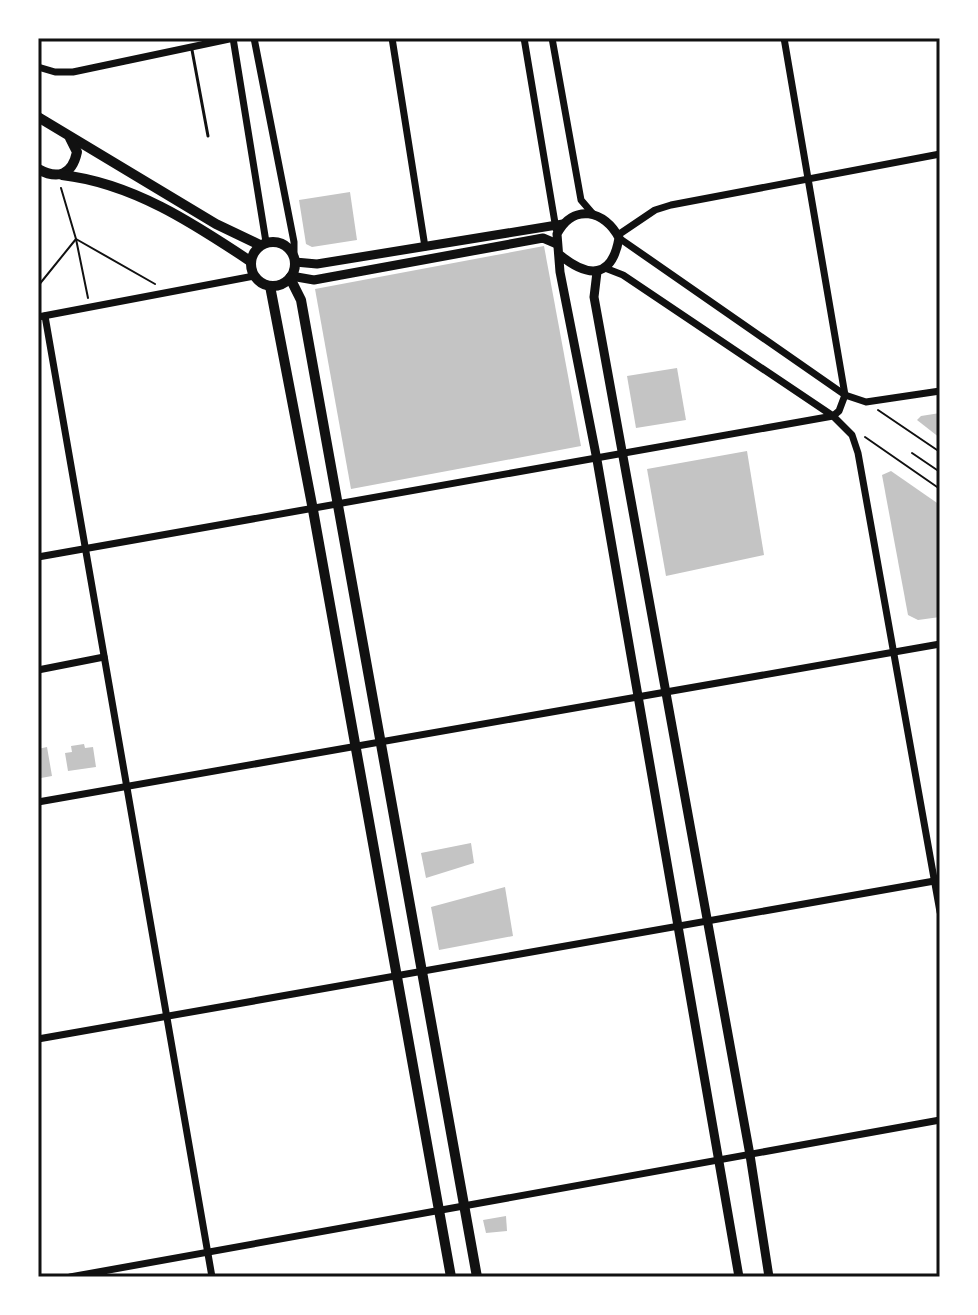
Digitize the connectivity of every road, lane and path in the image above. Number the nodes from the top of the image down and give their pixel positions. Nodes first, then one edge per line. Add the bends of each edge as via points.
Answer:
1 (233, 38) edge
2 (254, 38) edge
3 (392, 38) edge
4 (524, 38) edge
5 (552, 38) edge
6 (784, 38) edge
7 (191, 46) junction
8 (39, 67) edge
9 (38, 120) edge
10 (69, 136) junction
11 (208, 136) dead end
12 (940, 154) edge
13 (38, 169) edge
14 (58, 176) junction
15 (809, 179) junction
16 (38, 184) edge
17 (593, 214) junction
18 (558, 236) junction
19 (618, 236) junction
20 (76, 239) junction
21 (263, 244) junction
22 (425, 247) junction
23 (295, 260) junction
24 (250, 261) junction
25 (601, 270) junction
26 (254, 276) junction
27 (290, 277) junction
28 (38, 286) edge
29 (270, 286) junction
30 (171, 293) junction
31 (90, 307) junction
32 (41, 316) edge
33 (940, 391) edge
34 (845, 395) junction
35 (866, 402) junction
36 (833, 416) junction
37 (852, 435) junction
38 (940, 452) edge
39 (912, 453) dead end
40 (622, 456) junction
41 (597, 460) junction
42 (940, 472) edge
43 (940, 489) edge
44 (339, 505) junction
45 (313, 510) junction
46 (85, 549) junction
47 (38, 557) edge
48 (940, 644) edge
49 (893, 652) junction
50 (104, 657) junction
51 (38, 670) edge
52 (665, 692) junction
53 (638, 697) junction
54 (381, 742) junction
55 (356, 746) junction
56 (127, 786) junction
57 (38, 802) edge
58 (937, 881) edge
59 (940, 912) edge
60 (707, 921) junction
61 (678, 926) junction
62 (422, 971) junction
63 (397, 976) junction
64 (167, 1016) junction
65 (38, 1039) edge
66 (940, 1120) edge
67 (750, 1155) junction
68 (719, 1161) junction
69 (464, 1208) junction
70 (439, 1212) junction
71 (208, 1252) junction
72 (90, 1275) edge
73 (70, 1277) edge
74 (212, 1277) edge
75 (451, 1277) edge
76 (477, 1277) edge
77 (739, 1277) edge
78 (769, 1277) edge

1 - 7 street
1 - 21 street
2 - 23 street
3 - 22 street
4 - 18 street
5 - 17 street via 581,200
6 - 15 street
7 - 8 street via 73,72
7 - 11 lane
9 - 10 main road
10 - 14 main road via 77,152 72,166
10 - 21 main road via 216,224
12 - 15 street
13 - 14 main road
14 - 16 main road
14 - 20 path
14 - 24 main road via 118,186
15 - 19 street via 671,205
15 - 34 street
17 - 18 street via 579,213
17 - 19 street
18 - 22 street
18 - 25 street via 580,269
18 - 27 street via 314,280
18 - 41 street via 560,272
19 - 25 street via 616,255
19 - 34 street
20 - 28 path
20 - 30 path
20 - 31 path
21 - 23 main road via 285,244
21 - 24 main road
22 - 23 street via 317,264
23 - 27 main road
24 - 26 main road
25 - 36 street via 623,275
25 - 40 street via 594,297
26 - 29 main road
26 - 30 street
27 - 29 main road
27 - 44 main road via 301,300
29 - 45 main road
30 - 31 street
31 - 32 street
32 - 46 street
33 - 35 street
34 - 35 street
34 - 36 street
35 - 38 path
36 - 37 street
36 - 40 street
37 - 43 path via 865,437
37 - 49 street
39 - 42 path
40 - 41 street
40 - 52 street
41 - 44 street
41 - 53 street
44 - 45 street
44 - 54 main road
45 - 46 street
45 - 55 main road
46 - 47 street
46 - 50 street
48 - 49 street
49 - 52 street
49 - 58 street
50 - 51 street
50 - 56 street
52 - 53 street
52 - 60 street
53 - 54 street
53 - 61 street
54 - 55 street
54 - 62 main road
55 - 56 street
55 - 63 main road
56 - 57 street
56 - 64 street
58 - 59 street
58 - 60 street
60 - 61 street
60 - 67 street
61 - 62 street
61 - 68 street
62 - 63 street
62 - 69 main road
63 - 64 street
63 - 70 main road
64 - 65 street
64 - 71 street
66 - 67 street
67 - 68 street
67 - 78 street
68 - 69 street
68 - 77 street
69 - 70 street
69 - 76 main road
70 - 71 street
70 - 75 main road
71 - 72 street
71 - 74 street
72 - 73 street

